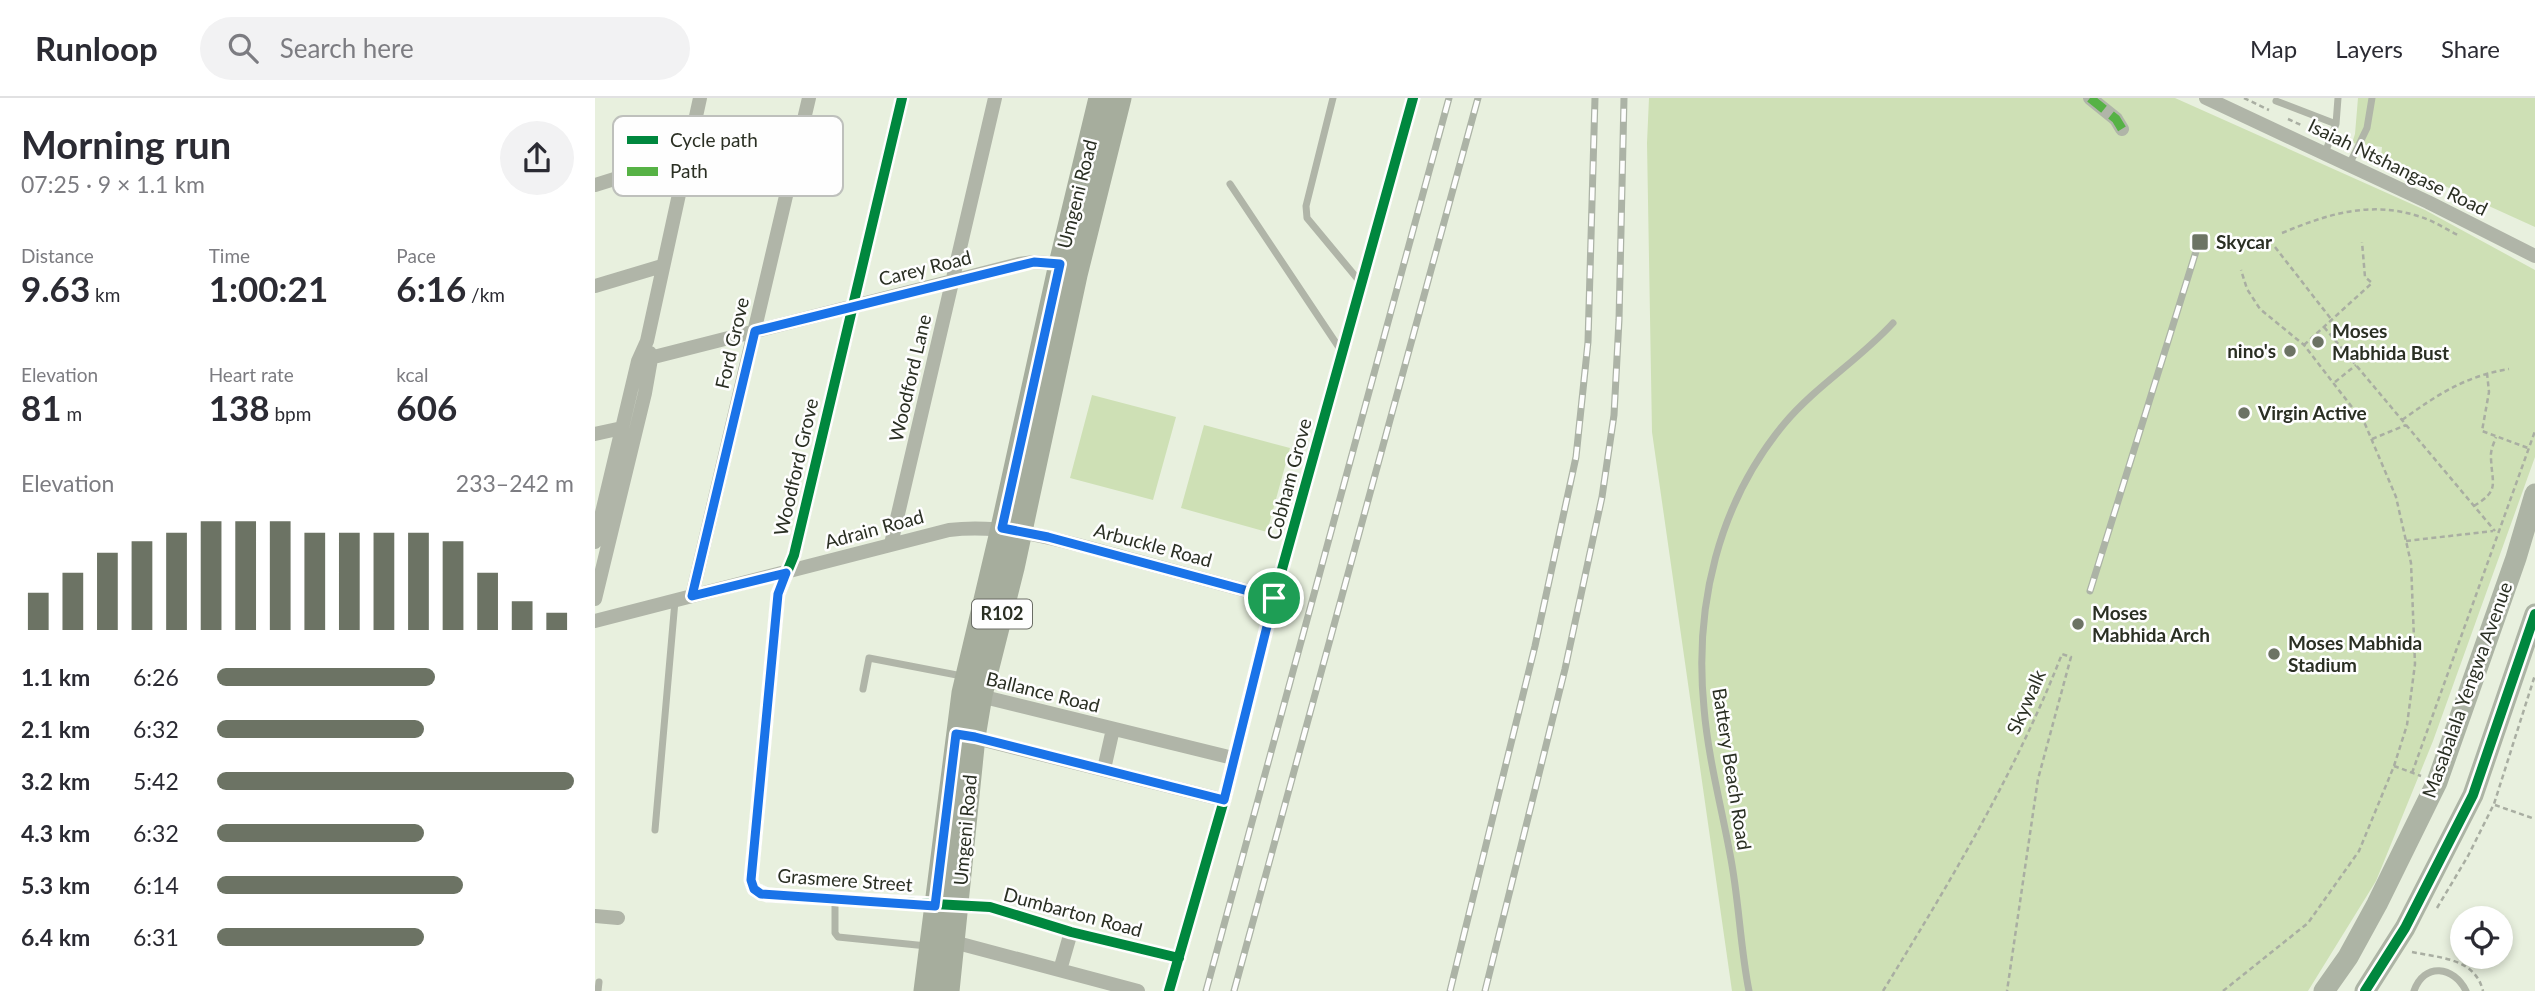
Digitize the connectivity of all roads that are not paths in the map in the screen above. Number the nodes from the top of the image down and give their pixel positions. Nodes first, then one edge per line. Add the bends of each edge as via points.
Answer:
1 (700, 98) edge
2 (809, 98) edge
3 (901, 98) edge
4 (995, 98) edge
5 (1100, 98) edge
6 (1120, 98) edge
7 (1333, 98) edge
8 (1412, 98) edge
9 (2090, 98) edge
10 (2206, 98) edge
11 (2338, 98) edge
12 (2372, 98) edge
13 (2276, 101) dead end
14 (696, 116) edge
15 (805, 116) edge
16 (2336, 124) junction
17 (2122, 128) dead end
18 (2325, 153) junction
19 (2350, 165) junction
20 (613, 179) edge
21 (1230, 184) dead end
22 (595, 185) edge
23 (677, 196) edge
24 (786, 196) edge
25 (2535, 256) edge
26 (1060, 264) junction
27 (662, 266) junction
28 (952, 281) junction
29 (1361, 283) junction
30 (595, 286) edge
31 (852, 306) junction
32 (1893, 323) dead end
33 (755, 331) junction
34 (1342, 353) junction
35 (645, 360) junction
36 (622, 428) junction
37 (595, 434) edge
38 (2535, 494) edge
39 (1011, 530) junction
40 (595, 542) edge
41 (891, 544) junction
42 (786, 573) junction
43 (692, 596) junction
44 (1274, 598) junction
45 (595, 599) edge
46 (675, 601) junction
47 (2535, 614) edge
48 (595, 621) edge
49 (970, 688) junction
50 (863, 689) dead end
51 (1113, 729) junction
52 (965, 736) junction
53 (1233, 758) junction
54 (1104, 769) junction
55 (1224, 800) junction
56 (655, 831) dead end
57 (754, 889) joint
58 (835, 899) junction
59 (947, 906) junction
60 (595, 916) edge
61 (618, 918) dead end
62 (1071, 932) junction
63 (939, 942) junction
64 (1178, 958) junction
65 (1060, 970) junction
66 (925, 991) edge
67 (948, 991) edge
68 (1138, 991) edge
69 (1169, 991) edge
70 (1749, 991) edge
71 (2324, 991) edge
72 (2365, 991) edge
73 (2414, 991) edge
74 (2466, 991) edge

1 - 14 street
2 - 15 street, Ford Grove
3 - 31 street, Woodford Grove
4 - 28 street, Woodford Lane
5 - 26 main road, Umgeni Road / R102
6 - 39 main road, Umgeni Road / R102
7 - 29 lane via 1306,205 1307,218
8 - 29 street, Cobham Grove
9 - 17 street
10 - 18 street, Isaiah Ntshangase Road
11 - 16 lane
12 - 19 lane via 2367,128
13 - 16 lane
16 - 18 lane
18 - 19 street, Isaiah Ntshangase Road
19 - 25 street, Isaiah Ntshangase Road
20 - 22 street
21 - 34 lane
23 - 27 street
24 - 33 street, Ford Grove
26 - 28 street, Carey Road via 1034,262
26 - 39 main road, Umgeni Road / R102
27 - 30 street
27 - 35 street
28 - 31 street, Carey Road
28 - 41 street, Woodford Lane
29 - 34 street, Cobham Grove
31 - 33 street, Carey Road
31 - 42 street, Woodford Grove
32 - 70 lane, Battery Beach Road via 1816,391 1767,446 1727,520 1706,589 1701,661 1704,709
33 - 35 street, Carey Road
33 - 43 street, Ford Grove
34 - 44 street, Cobham Grove
35 - 36 street
35 - 45 street
36 - 37 street
36 - 40 street
38 - 71 main road, Masabalala Yengwa Avenue via 2437,782 2377,904
39 - 41 street, Adrain Road via 949,530
39 - 44 street, Arbuckle Road
39 - 49 main road, Umgeni Road / R102
41 - 42 street, Adrain Road
42 - 43 street, Adrain Road
42 - 57 street, Woodford Grove via 778,594 751,880
43 - 46 street, Adrain Road
44 - 53 street, Cobham Grove
46 - 48 street, Adrain Road
46 - 56 lane
47 - 72 main road, Masabalala Yengwa Avenue via 2473,795 2405,928
49 - 50 lane via 869,658
49 - 51 street, Ballance Road
49 - 52 main road, Umgeni Road / R102
51 - 53 street, Ballance Road
51 - 54 street, Ballance Road
52 - 54 street
52 - 59 main road, Umgeni Road / R102
53 - 55 street, Cobham Grove
54 - 55 street
55 - 64 street, Cobham Grove
57 - 58 street, Grasmere Street via 767,895
58 - 59 street, Grasmere Street
58 - 63 lane via 835,933 844,940
59 - 62 street, Dumbarton Road via 991,907
59 - 63 main road, Umgeni Road / R102
60 - 61 street
62 - 64 street, Dumbarton Road
62 - 65 street, Dumbarton Road
63 - 65 street
63 - 66 main road, Umgeni Road / R102
63 - 67 main road, Umgeni Road / R102
64 - 69 street, Cobham Grove
65 - 68 street
73 - 74 lane via 2424,975 2441,971 2457,976

